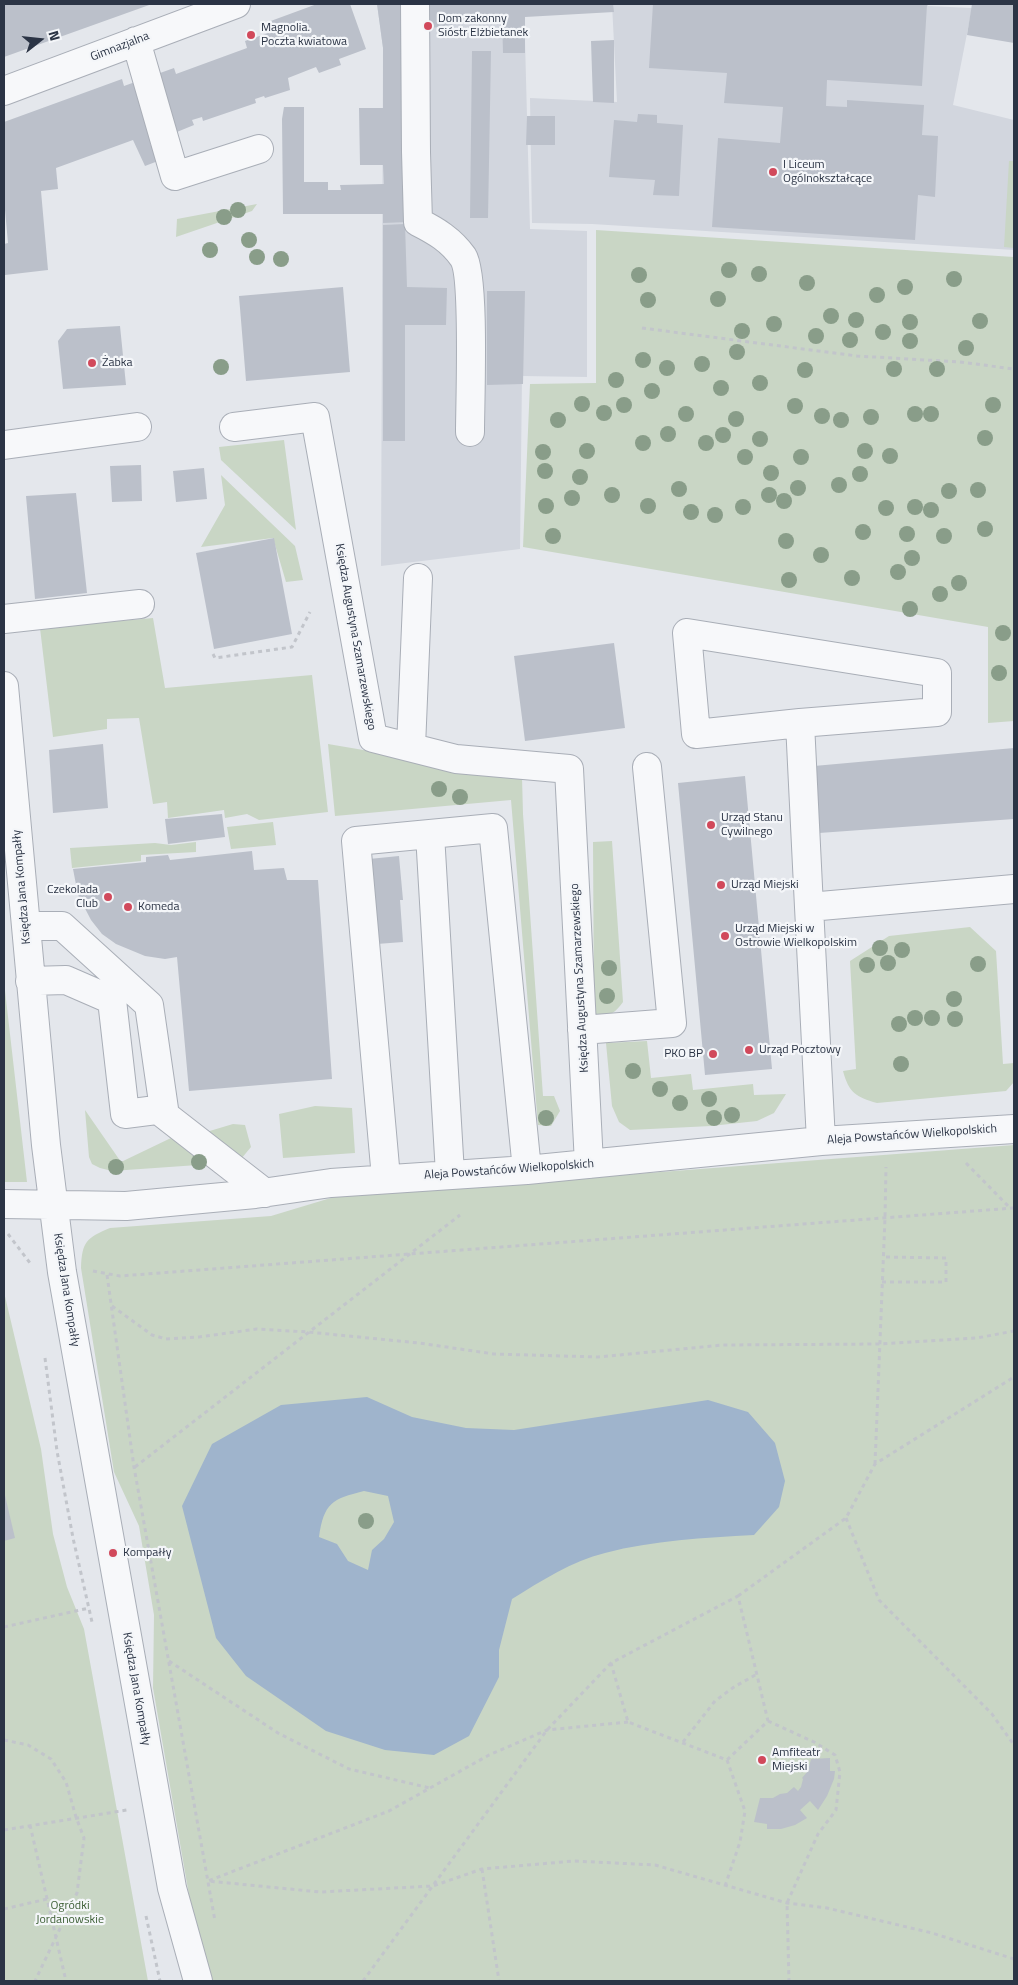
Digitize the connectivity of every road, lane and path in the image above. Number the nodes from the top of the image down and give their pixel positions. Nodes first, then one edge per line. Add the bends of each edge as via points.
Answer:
1 (236, 4) edge
2 (415, 4) edge
3 (136, 41) junction
4 (4, 91) edge
5 (259, 149) dead end
6 (642, 328) dead end
7 (1014, 369) edge
8 (137, 427) dead end
9 (234, 427) dead end
10 (470, 432) dead end
11 (4, 445) edge
12 (418, 578) dead end
13 (140, 604) dead end
14 (310, 612) dead end
15 (4, 619) edge
16 (213, 654) dead end
17 (4, 686) edge
18 (800, 723) junction
19 (411, 747) junction
20 (647, 767) dead end
21 (430, 834) junction
22 (1014, 889) edge
23 (809, 908) junction
24 (26, 926) junction
25 (30, 981) junction
26 (582, 1030) junction
27 (157, 1110) junction
28 (1014, 1129) edge
29 (821, 1141) junction
30 (960, 1157) dead end
31 (589, 1164) junction
32 (886, 1164) dead end
33 (527, 1170) junction
34 (450, 1174) junction
35 (386, 1178) junction
36 (265, 1193) junction
37 (4, 1204) edge
38 (53, 1204) junction
39 (1012, 1208) edge
40 (460, 1216) dead end
41 (886, 1218) junction
42 (4, 1231) edge
43 (410, 1254) junction
44 (884, 1257) junction
45 (32, 1270) dead end
46 (90, 1270) dead end
47 (107, 1275) junction
48 (882, 1282) junction
49 (112, 1306) junction
50 (1014, 1331) edge
51 (308, 1332) junction
52 (880, 1344) junction
53 (1014, 1377) edge
54 (51, 1410) dead end
55 (874, 1464) junction
56 (134, 1467) junction
57 (846, 1518) junction
58 (738, 1596) junction
59 (89, 1608) junction
60 (4, 1627) edge
61 (93, 1628) dead end
62 (168, 1661) junction
63 (611, 1663) junction
64 (757, 1674) junction
65 (768, 1721) junction
66 (628, 1722) junction
67 (547, 1730) junction
68 (4, 1740) edge
69 (683, 1742) junction
70 (1014, 1745) edge
71 (726, 1760) junction
72 (430, 1788) junction
73 (76, 1817) junction
74 (128, 1819) dead end
75 (30, 1825) junction
76 (4, 1830) edge
77 (482, 1870) junction
78 (208, 1881) junction
79 (433, 1886) junction
80 (725, 1886) junction
81 (172, 1888) junction
82 (47, 1899) junction
83 (787, 1903) junction
84 (145, 1907) dead end
85 (4, 1909) edge
86 (216, 1926) dead end
87 (1014, 1959) edge
88 (35, 1981) edge
89 (66, 1981) edge
90 (160, 1981) edge
91 (178, 1981) edge
92 (198, 1981) edge
93 (363, 1981) edge
94 (499, 1981) edge
95 (789, 1981) edge

1 - 3 street, Gimnazjalna
2 - 10 street via 418,222 444,236 464,258 470,296
3 - 4 street, Gimnazjalna
3 - 5 street via 175,176
6 - 7 path via 856,356 960,362
8 - 11 street
9 - 19 street, Księdza Augustyna Szamarzewskiego via 315,417 373,738
12 - 19 street
13 - 15 street
14 - 16 path via 292,647 215,658
17 - 24 street, Księdza Jana Kompałły
18 - 18 street via 937,712 937,673 687,633 696,734
18 - 23 street
19 - 26 street, Księdza Augustyna Szamarzewskiego via 456,758 569,770
20 - 26 street via 672,1023
21 - 33 street via 493,828
21 - 34 street
21 - 35 street via 356,841
22 - 23 street
23 - 29 street
24 - 25 street, Księdza Jana Kompałły
24 - 27 street via 62,926 149,1005 164,1109
25 - 27 street via 66,980 112,1000 124,1114
25 - 38 street, Księdza Jana Kompałły
26 - 31 street, Księdza Augustyna Szamarzewskiego
27 - 36 street
28 - 29 street, Aleja Powstańców Wielkopolskich
29 - 31 street, Aleja Powstańców Wielkopolskich
30 - 39 path
31 - 33 street, Aleja Powstańców Wielkopolskich
32 - 41 path
33 - 34 street, Aleja Powstańców Wielkopolskich
34 - 35 street, Aleja Powstańców Wielkopolskich
35 - 36 street, Aleja Powstańców Wielkopolskich
36 - 38 street, Aleja Powstańców Wielkopolskich via 126,1206
37 - 38 street, Aleja Powstańców Wielkopolskich
38 - 81 street, Księdza Jana Kompałły via 64,1285
39 - 41 path
40 - 43 path
41 - 43 path
41 - 44 path
42 - 45 path
43 - 47 path
43 - 51 path
44 - 48 path
44 - 48 path via 946,1258 946,1282
46 - 47 path
47 - 49 path
48 - 52 path
49 - 51 path via 152,1334 166,1339 258,1328
49 - 56 path
50 - 52 path via 977,1338
51 - 52 path via 494,1354 598,1357 723,1345
51 - 56 path
52 - 55 path
53 - 55 path
54 - 59 path via 73,1538
55 - 57 path
56 - 62 path
57 - 58 path
57 - 70 path via 879,1600 992,1714
58 - 63 path
58 - 64 path
59 - 60 path
59 - 61 path
62 - 72 path via 278,1733 349,1769
62 - 78 path
63 - 66 path
63 - 67 path
64 - 65 path
64 - 69 path via 715,1701
65 - 71 path
65 - 83 path via 835,1755 840,1772 836,1810 818,1834
66 - 67 path
66 - 69 path
67 - 72 path via 489,1755
67 - 79 path
68 - 73 path via 28,1745 51,1759 66,1782
69 - 71 path
71 - 80 path via 745,1811 740,1842
72 - 78 path via 389,1811
73 - 74 path via 127,1810
73 - 75 path
73 - 88 path via 84,1838 77,1893
75 - 76 path
75 - 82 path
77 - 79 path
77 - 80 path via 574,1861 655,1865
77 - 94 path
78 - 79 path via 320,1892
78 - 86 path
79 - 93 path
80 - 83 path
81 - 91 street, Księdza Jana Kompałły
81 - 92 street, Księdza Jana Kompałły
82 - 85 path
82 - 89 path
83 - 87 path via 827,1908 932,1933
83 - 95 path
84 - 90 path

